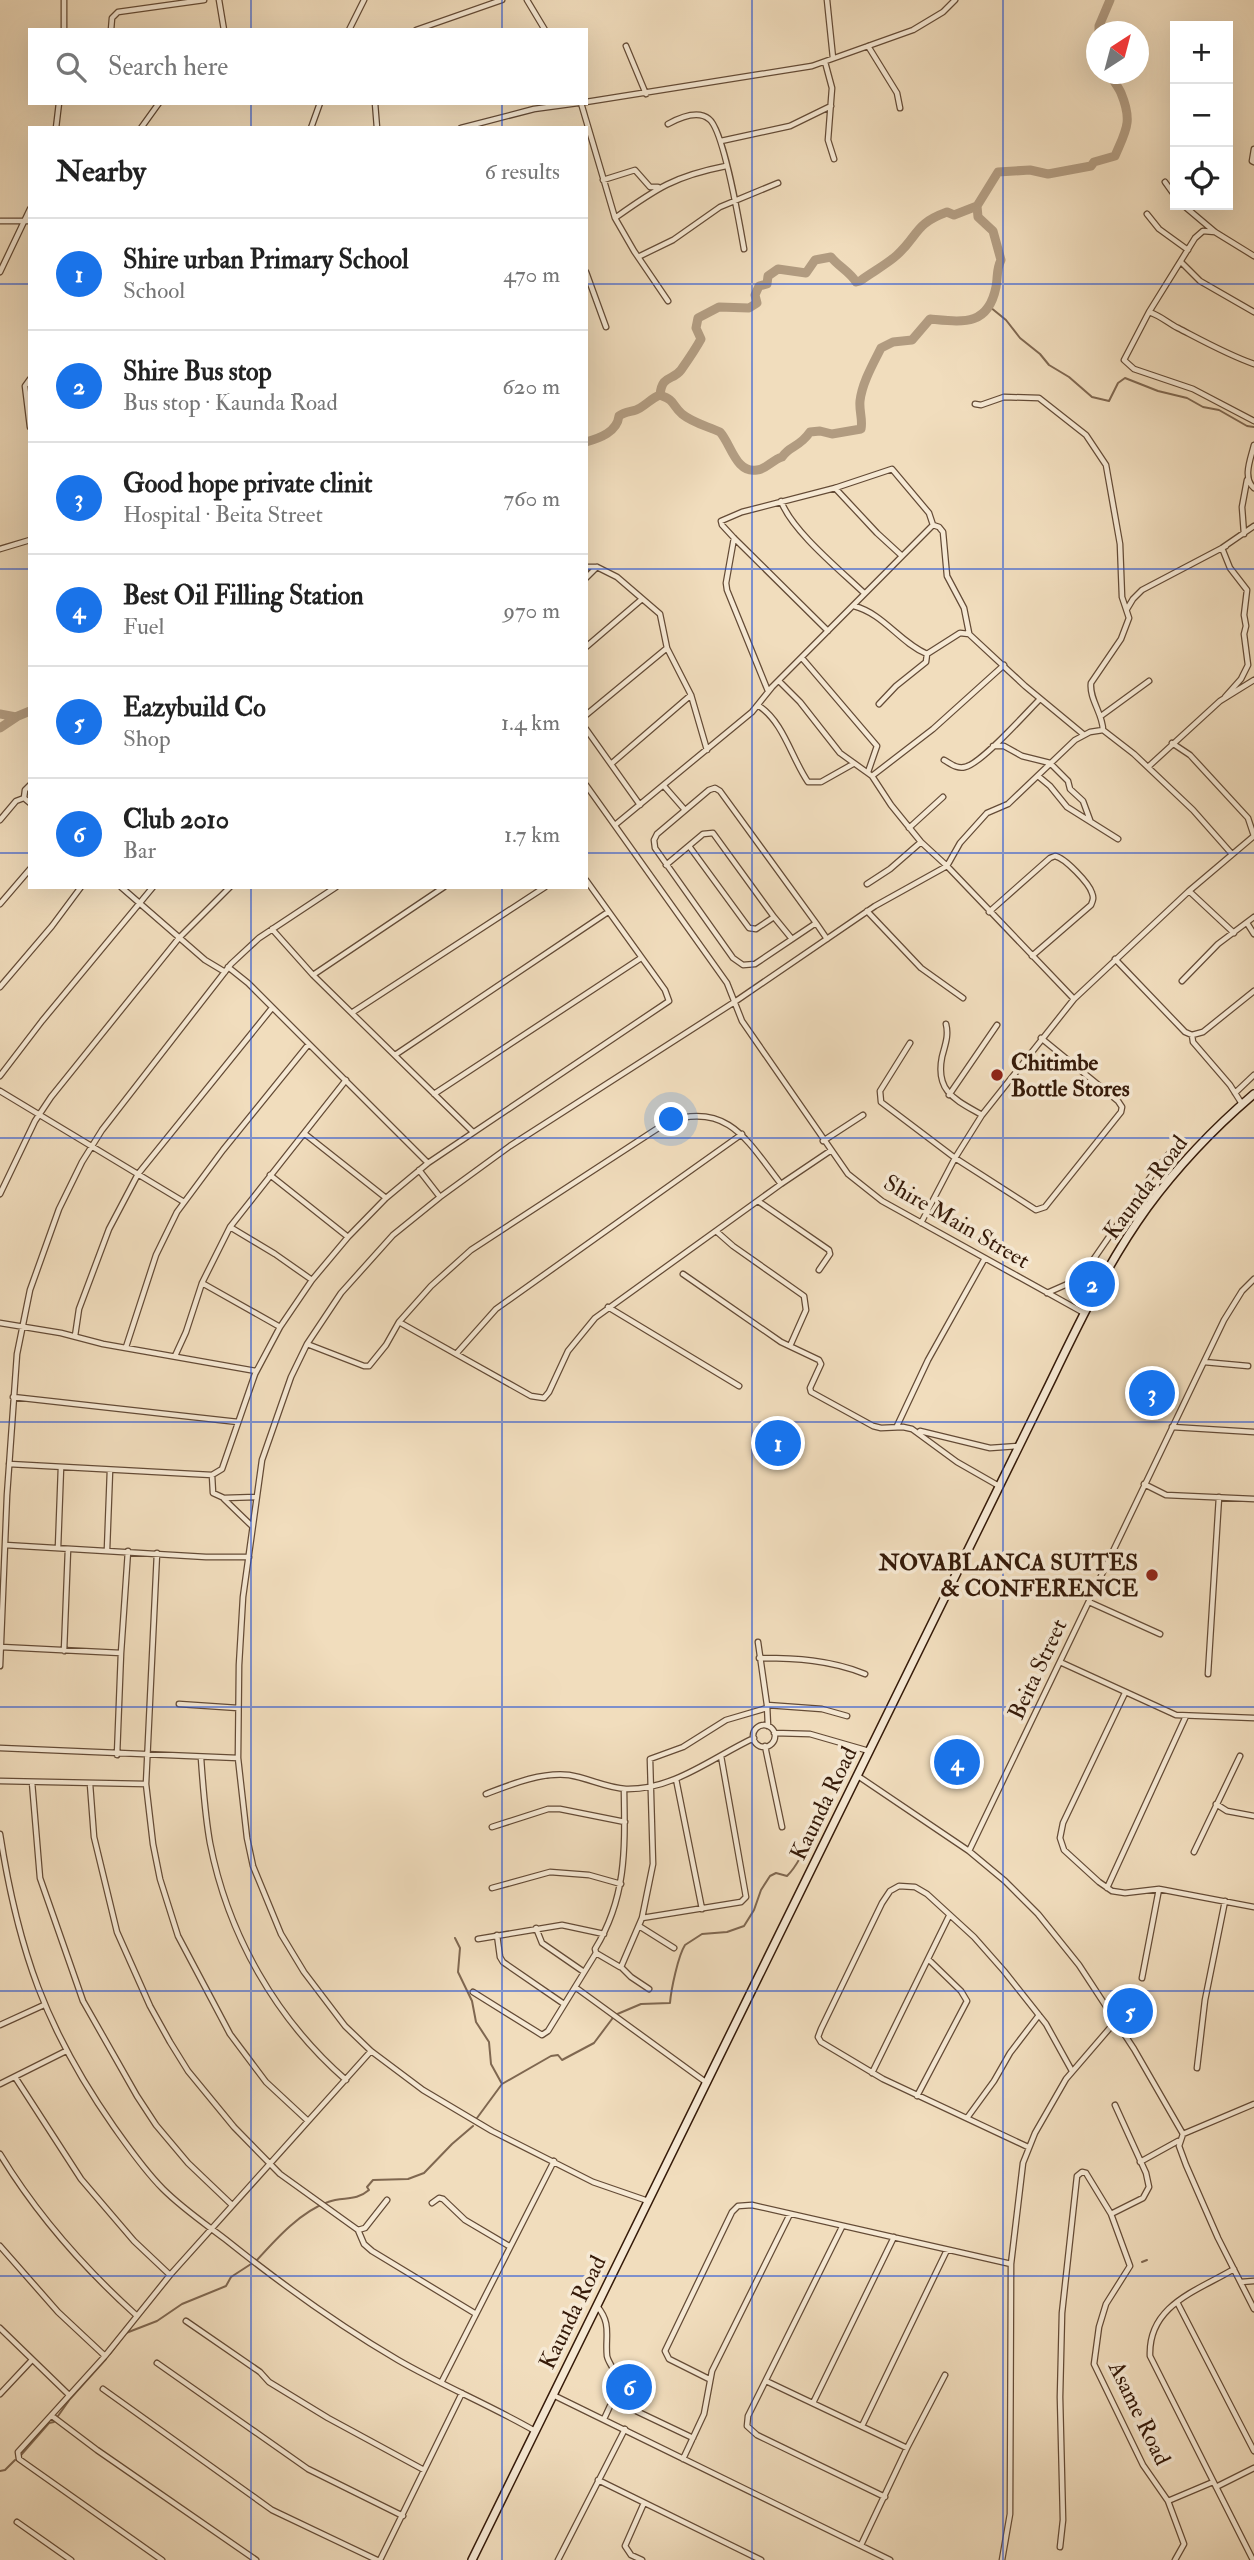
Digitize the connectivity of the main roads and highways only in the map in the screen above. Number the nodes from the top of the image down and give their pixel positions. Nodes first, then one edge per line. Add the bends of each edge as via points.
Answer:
1 (1254, 1094) edge
2 (472, 2560) edge

1 - 2 main road, Kaunda Road via 1183,1163 1110,1266

